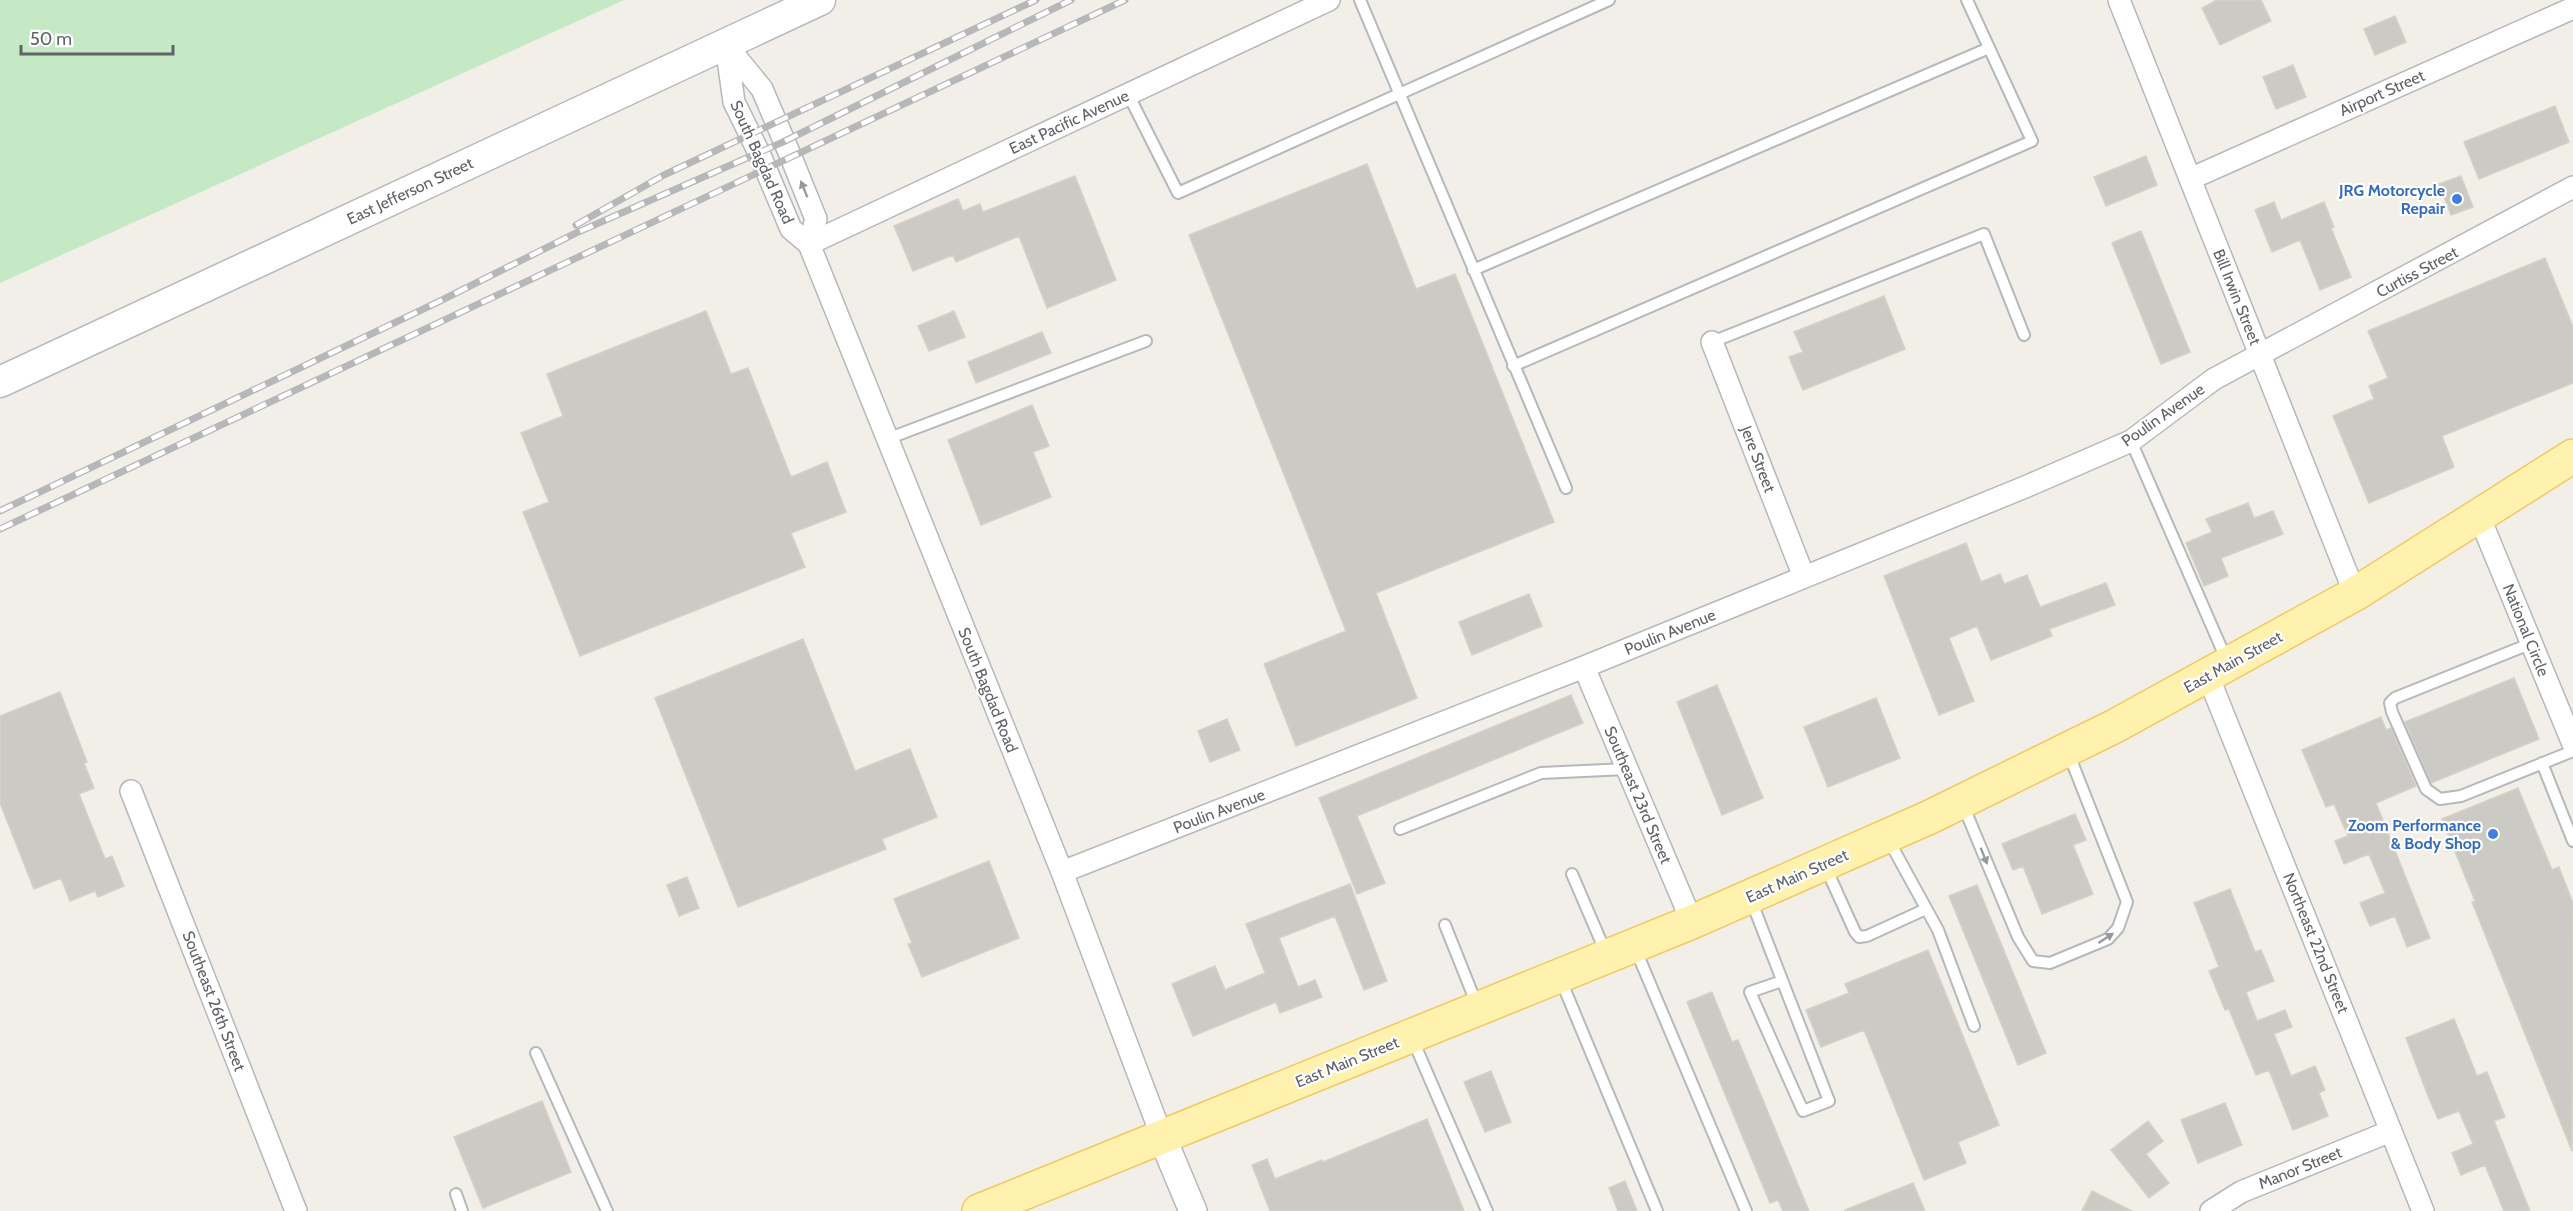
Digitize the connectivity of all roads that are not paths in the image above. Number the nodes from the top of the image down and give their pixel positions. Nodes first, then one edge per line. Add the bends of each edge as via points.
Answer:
1 (820, 0) edge
2 (1329, 0) edge
3 (1360, 0) edge
4 (1609, 0) edge
5 (1967, 0) edge
6 (2119, 0) edge
7 (2573, 8) edge
8 (726, 45) junction
9 (1989, 48) junction
10 (1128, 94) junction
11 (1399, 94) junction
12 (2190, 179) junction
13 (2573, 188) edge
14 (809, 244) junction
15 (1473, 270) junction
16 (2024, 335) dead end
17 (1146, 341) dead end
18 (1712, 342) joint
19 (2259, 353) junction
20 (1513, 366) junction
21 (0, 382) edge
22 (887, 439) junction
23 (2131, 441) junction
24 (2573, 456) edge
25 (1566, 488) dead end
26 (2479, 516) junction
27 (1804, 577) junction
28 (2355, 594) junction
29 (2532, 643) junction
30 (1584, 667) junction
31 (2218, 670) junction
32 (2573, 744) edge
33 (2067, 749) junction
34 (2573, 751) edge
35 (2542, 763) junction
36 (1627, 769) junction
37 (131, 791) dead end
38 (1962, 802) junction
39 (1400, 829) dead end
40 (1887, 837) junction
41 (2573, 841) edge
42 (1825, 864) junction
43 (1062, 873) junction
44 (1572, 874) dead end
45 (1749, 897) junction
46 (1926, 909) junction
47 (1692, 922) junction
48 (1444, 925) dead end
49 (1621, 951) junction
50 (1559, 975) junction
51 (1782, 981) junction
52 (1478, 1008) junction
53 (1974, 1026) dead end
54 (1411, 1036) junction
55 (536, 1053) dead end
56 (2391, 1131) junction
57 (1162, 1137) junction
58 (456, 1194) dead end
59 (296, 1211) edge
60 (462, 1211) edge
61 (607, 1211) edge
62 (979, 1211) edge
63 (1193, 1211) edge
64 (1487, 1211) edge
65 (1657, 1211) edge
66 (1746, 1211) edge
67 (2211, 1211) edge
68 (2423, 1211) edge

1 - 8 main road, East Jefferson Street
2 - 10 street, East Pacific Avenue
3 - 11 lane
4 - 11 lane
5 - 9 lane
6 - 12 street, Bill Irwin Street
7 - 12 street, Airport Street
8 - 14 street, South Bagdad Road via 734,102 790,229
14 -> 8 street, South Bagdad Road via 816,219 791,157 762,89
8 - 21 main road, East Jefferson Street
9 - 15 lane
9 - 20 lane via 2032,141
10 - 11 lane via 1178,194
10 - 14 street, East Pacific Avenue
11 - 15 lane
12 - 19 street, Bill Irwin Street
13 - 19 street, Curtiss Street
14 - 22 street, South Bagdad Road
15 - 20 lane
16 - 18 lane via 1984,234
17 - 22 lane
18 - 27 street, Jere Street
19 - 23 street, Poulin Avenue via 2214,379
19 - 28 street, Bill Irwin Street
20 - 25 lane
22 - 43 street, South Bagdad Road
23 - 27 street, Poulin Avenue
23 - 31 lane via 2189,580
24 - 26 main road, East Main Street
26 - 28 main road, East Main Street
26 - 29 street, National Circle
27 - 30 street, Poulin Avenue
28 - 31 main road, East Main Street
29 - 32 street, National Circle
29 - 35 lane via 2390,703 2426,789 2440,799 2460,796
30 - 36 street, Southeast 23rd Street
30 - 43 street, Poulin Avenue
31 - 33 main road, East Main Street
31 - 56 street, Northeast 22nd Street
33 - 38 main road, East Main Street
38 -> 33 lane via 2018,937 2033,961 2050,963 2108,939 2118,928 2127,902
34 - 35 lane
35 - 41 lane
36 - 39 lane via 1541,773
36 - 47 street, Southeast 23rd Street
37 - 59 street, Southeast 26th Street
38 - 40 main road, East Main Street
40 - 42 main road, East Main Street
40 - 46 lane
42 - 45 main road, East Main Street
42 - 46 lane via 1859,937
43 - 57 street, South Bagdad Road
44 - 49 lane
45 - 47 main road, East Main Street
45 - 51 lane
46 - 53 lane via 1938,930
47 - 49 main road, East Main Street
48 - 52 lane
49 - 50 main road, East Main Street
49 - 66 lane
50 - 52 main road, East Main Street
50 - 65 lane
51 - 51 lane via 1829,1101 1803,1111 1750,992
52 - 54 main road, East Main Street
54 - 57 main road, East Main Street
54 - 64 lane
55 - 61 lane
56 - 67 street, Manor Street via 2241,1192
56 - 68 street, Northeast 22nd Street
57 - 62 main road, East Main Street
57 - 63 street
58 - 60 lane

